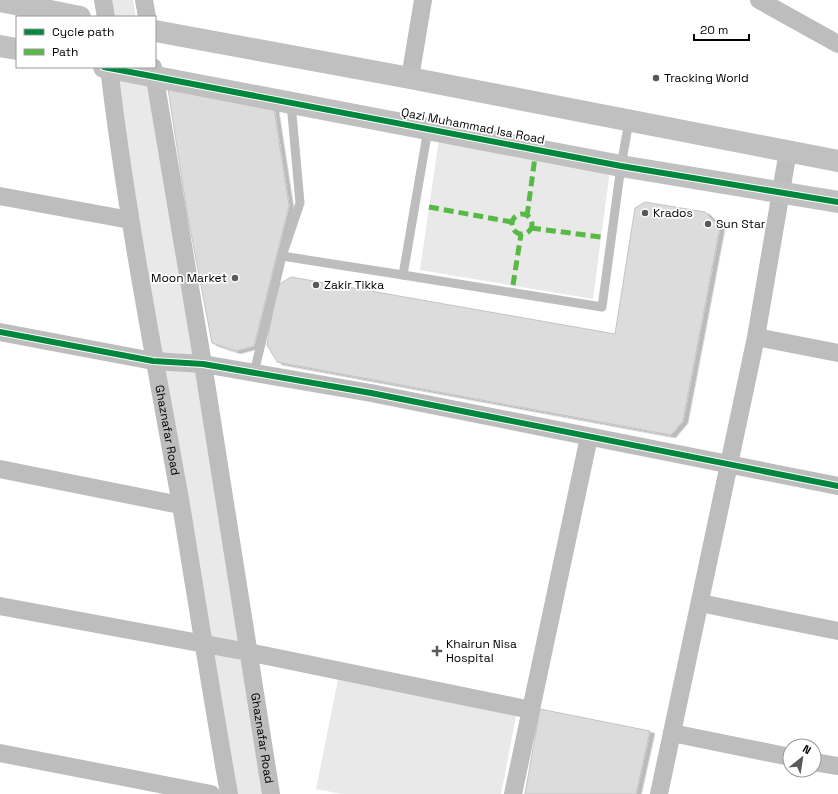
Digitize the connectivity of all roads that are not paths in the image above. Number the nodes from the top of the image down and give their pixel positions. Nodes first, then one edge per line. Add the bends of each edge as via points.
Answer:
1 (103, 0) edge
2 (144, 0) edge
3 (423, 0) edge
4 (759, 0) edge
5 (0, 1) edge
6 (75, 16) edge
7 (106, 16) edge
8 (147, 16) edge
9 (156, 32) edge
10 (838, 44) edge
11 (0, 46) edge
12 (16, 49) edge
13 (108, 68) edge
14 (120, 68) edge
15 (154, 71) edge
16 (410, 78) junction
17 (291, 103) junction
18 (629, 121) junction
19 (429, 128) junction
20 (788, 151) junction
21 (838, 161) edge
22 (621, 166) junction
23 (782, 191) junction
24 (0, 196) edge
25 (838, 202) edge
26 (130, 220) junction
27 (282, 256) junction
28 (403, 275) junction
29 (0, 332) edge
30 (756, 337) junction
31 (838, 352) edge
32 (153, 361) junction
33 (204, 364) junction
34 (254, 373) junction
35 (589, 437) junction
36 (729, 463) junction
37 (0, 469) edge
38 (838, 486) edge
39 (180, 505) junction
40 (700, 603) junction
41 (0, 606) edge
42 (838, 631) edge
43 (203, 645) junction
44 (248, 652) junction
45 (531, 710) junction
46 (672, 733) junction
47 (0, 752) edge
48 (782, 755) edge
49 (822, 763) edge
50 (838, 766) edge
51 (211, 794) edge
52 (229, 794) edge
53 (271, 794) edge
54 (513, 794) edge
55 (659, 794) edge

1 - 7 street
2 - 8 street
3 - 16 street
4 - 10 street
5 - 6 street
9 - 16 street
11 - 12 street
13 - 26 street, Ghaznafar Road
14 - 15 street, Qazi Muhammad Isa Road
15 - 17 street, Qazi Muhammad Isa Road
15 - 33 street, Ghaznafar Road
16 - 18 street
17 - 19 street, Qazi Muhammad Isa Road
17 - 27 lane via 300,203
18 - 20 street
18 - 22 lane
19 - 22 street, Qazi Muhammad Isa Road
19 - 28 lane
20 - 21 street
20 - 23 street
22 - 23 street, Qazi Muhammad Isa Road
22 - 28 lane via 602,307
23 - 25 street, Qazi Muhammad Isa Road
23 - 30 street
24 - 26 street
26 - 32 street, Ghaznafar Road
27 - 28 lane
27 - 34 lane
29 - 32 street
30 - 31 street
30 - 36 street
32 - 33 street
32 - 39 street, Ghaznafar Road
33 - 34 street
33 - 44 street, Ghaznafar Road
34 - 35 street via 371,393
35 - 36 street
35 - 45 street
36 - 38 street
36 - 40 street
37 - 39 street
39 - 43 street, Ghaznafar Road
40 - 42 street
40 - 46 street
41 - 43 street
43 - 44 street
43 - 52 street, Ghaznafar Road
44 - 45 street
44 - 53 street, Ghaznafar Road
45 - 54 street
46 - 48 street
46 - 55 street
47 - 51 street
49 - 50 street

